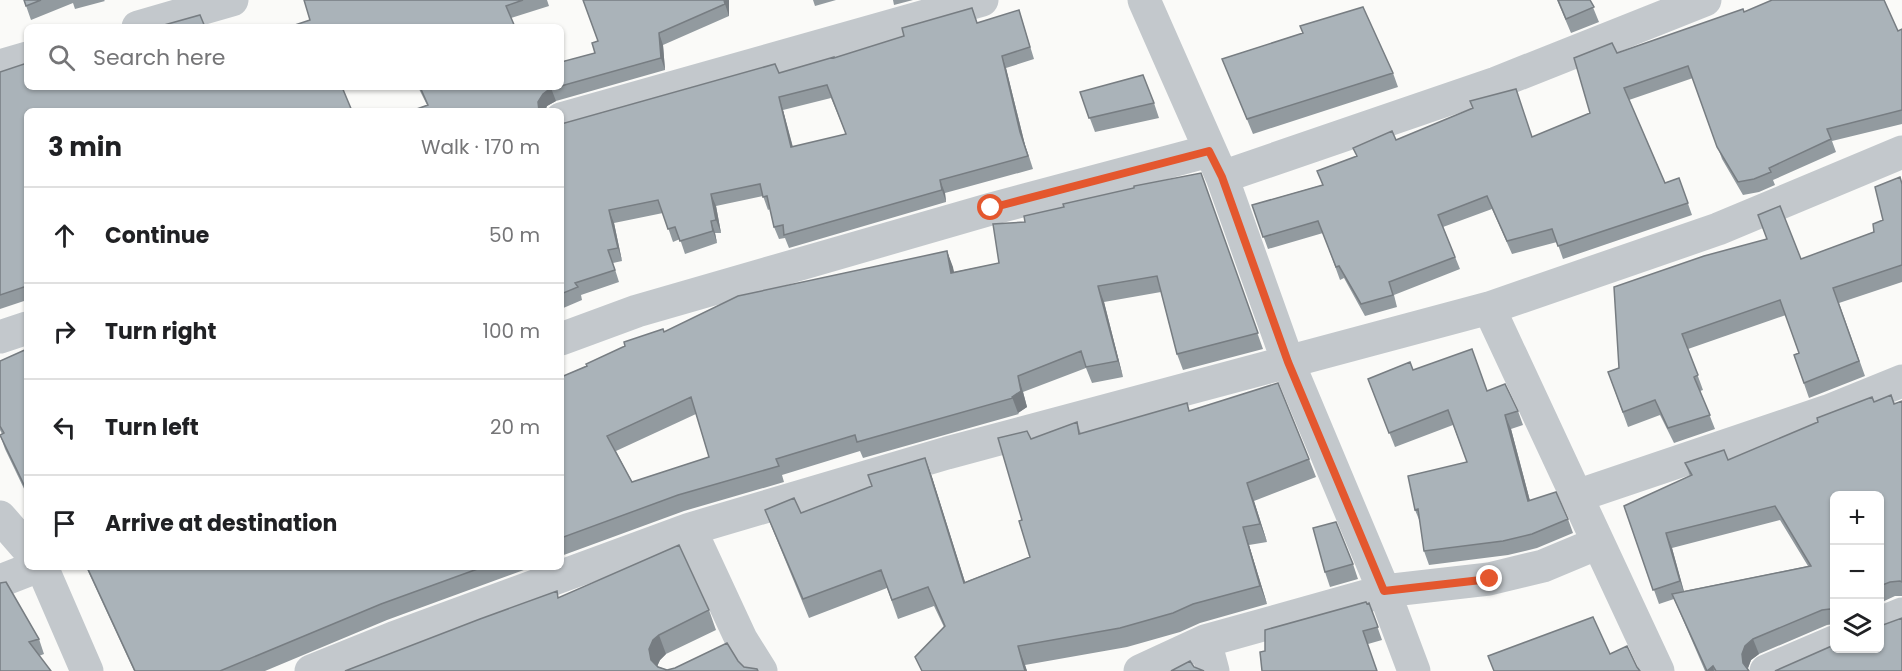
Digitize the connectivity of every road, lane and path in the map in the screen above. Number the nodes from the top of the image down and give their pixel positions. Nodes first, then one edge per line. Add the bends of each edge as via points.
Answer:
1 (232, 0) edge
2 (982, 0) edge
3 (1144, 0) edge
4 (1704, 0) edge
5 (148, 24) edge
6 (24, 59) edge
7 (0, 66) edge
8 (564, 118) edge
9 (1902, 152) edge
10 (1216, 164) junction
11 (1490, 308) junction
12 (24, 329) edge
13 (0, 337) edge
14 (564, 338) edge
15 (1288, 362) junction
16 (1902, 381) edge
17 (1577, 496) junction
18 (0, 517) edge
19 (690, 529) junction
20 (1598, 543) junction
21 (24, 545) edge
22 (28, 570) edge
23 (43, 570) edge
24 (0, 581) edge
25 (1384, 591) junction
26 (1902, 614) edge
27 (1884, 622) edge
28 (1830, 644) edge
29 (1209, 656) edge
30 (87, 671) edge
31 (311, 671) edge
32 (761, 671) edge
33 (1140, 671) edge
34 (1414, 671) edge
35 (1658, 671) edge
36 (1766, 671) edge

1 - 5 street
2 - 8 street
3 - 10 street
4 - 10 street via 1496,83
6 - 7 street
9 - 11 street via 1718,229
10 - 14 street via 991,208 637,311
10 - 15 street
11 - 15 street
11 - 17 street
12 - 13 street
15 - 19 street via 947,453
15 - 25 street
16 - 17 street via 1828,411
17 - 20 street
18 - 21 street
19 - 31 street
19 - 32 street via 730,644
20 - 25 street via 1543,566 1490,579
20 - 35 street
22 - 24 street
23 - 30 street
25 - 29 street
25 - 34 street
26 - 27 street
28 - 36 street
29 - 33 street

